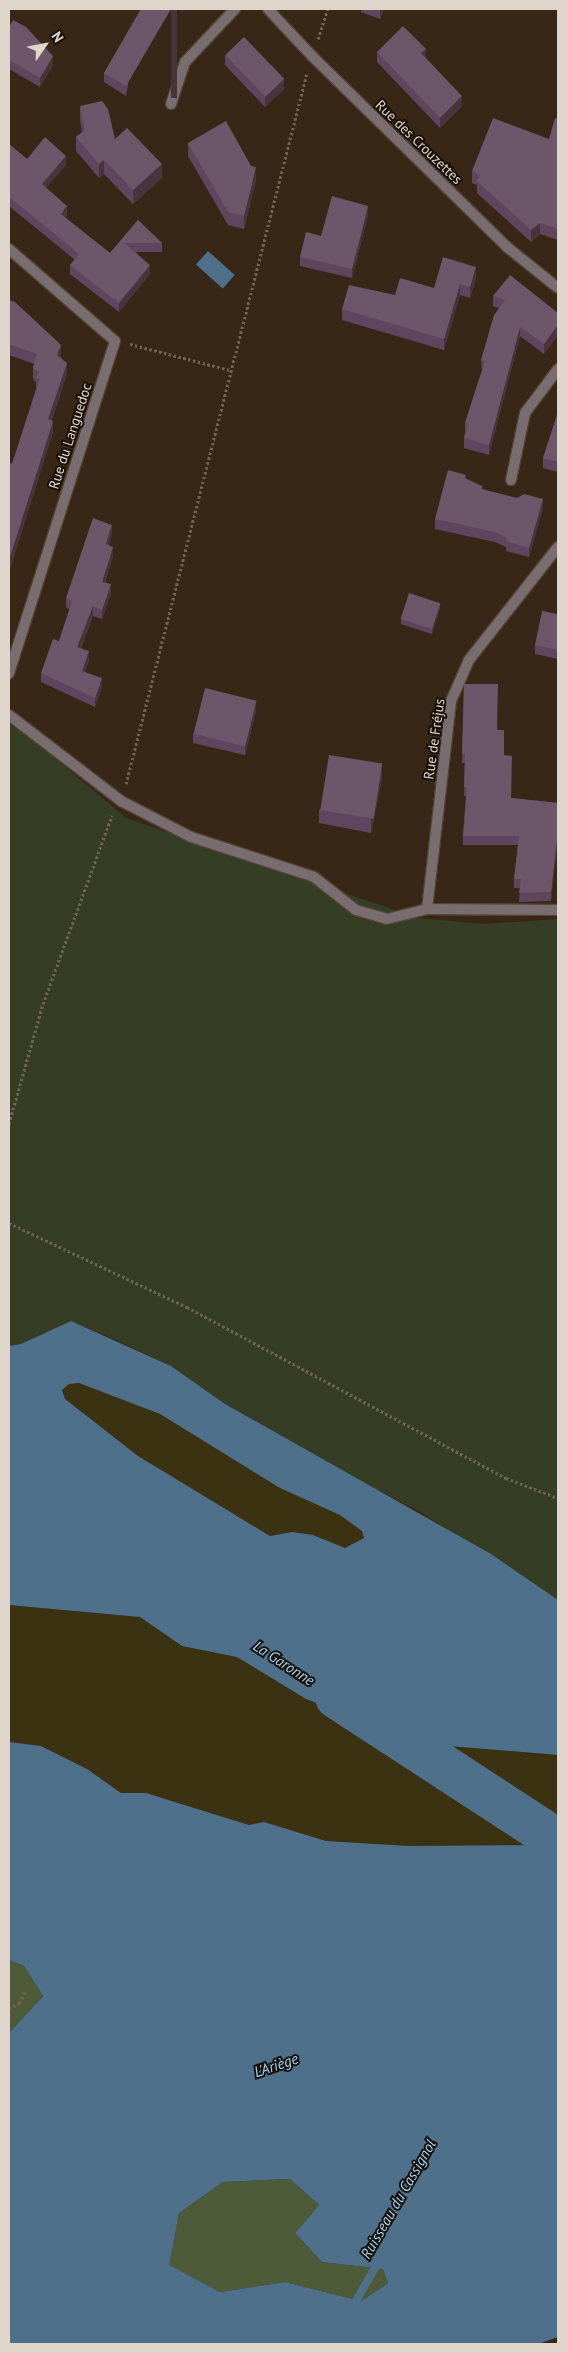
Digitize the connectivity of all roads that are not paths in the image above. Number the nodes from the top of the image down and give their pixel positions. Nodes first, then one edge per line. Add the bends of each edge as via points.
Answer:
1 (235, 9) edge
2 (268, 9) edge
3 (171, 104) dead end
4 (9, 249) edge
5 (558, 288) edge
6 (558, 369) edge
7 (511, 480) dead end
8 (558, 547) edge
9 (9, 673) edge
10 (9, 715) edge
11 (427, 909) junction
12 (558, 910) edge

1 - 3 street via 185,62
2 - 5 street, Rue des Crouzettes via 507,246
4 - 9 street, Rue du Languedoc via 115,340
6 - 7 street via 525,413
8 - 11 street, Rue de Fréjus via 469,660 451,701
10 - 11 street via 121,801 191,837 314,877 356,910 387,919
11 - 12 street

